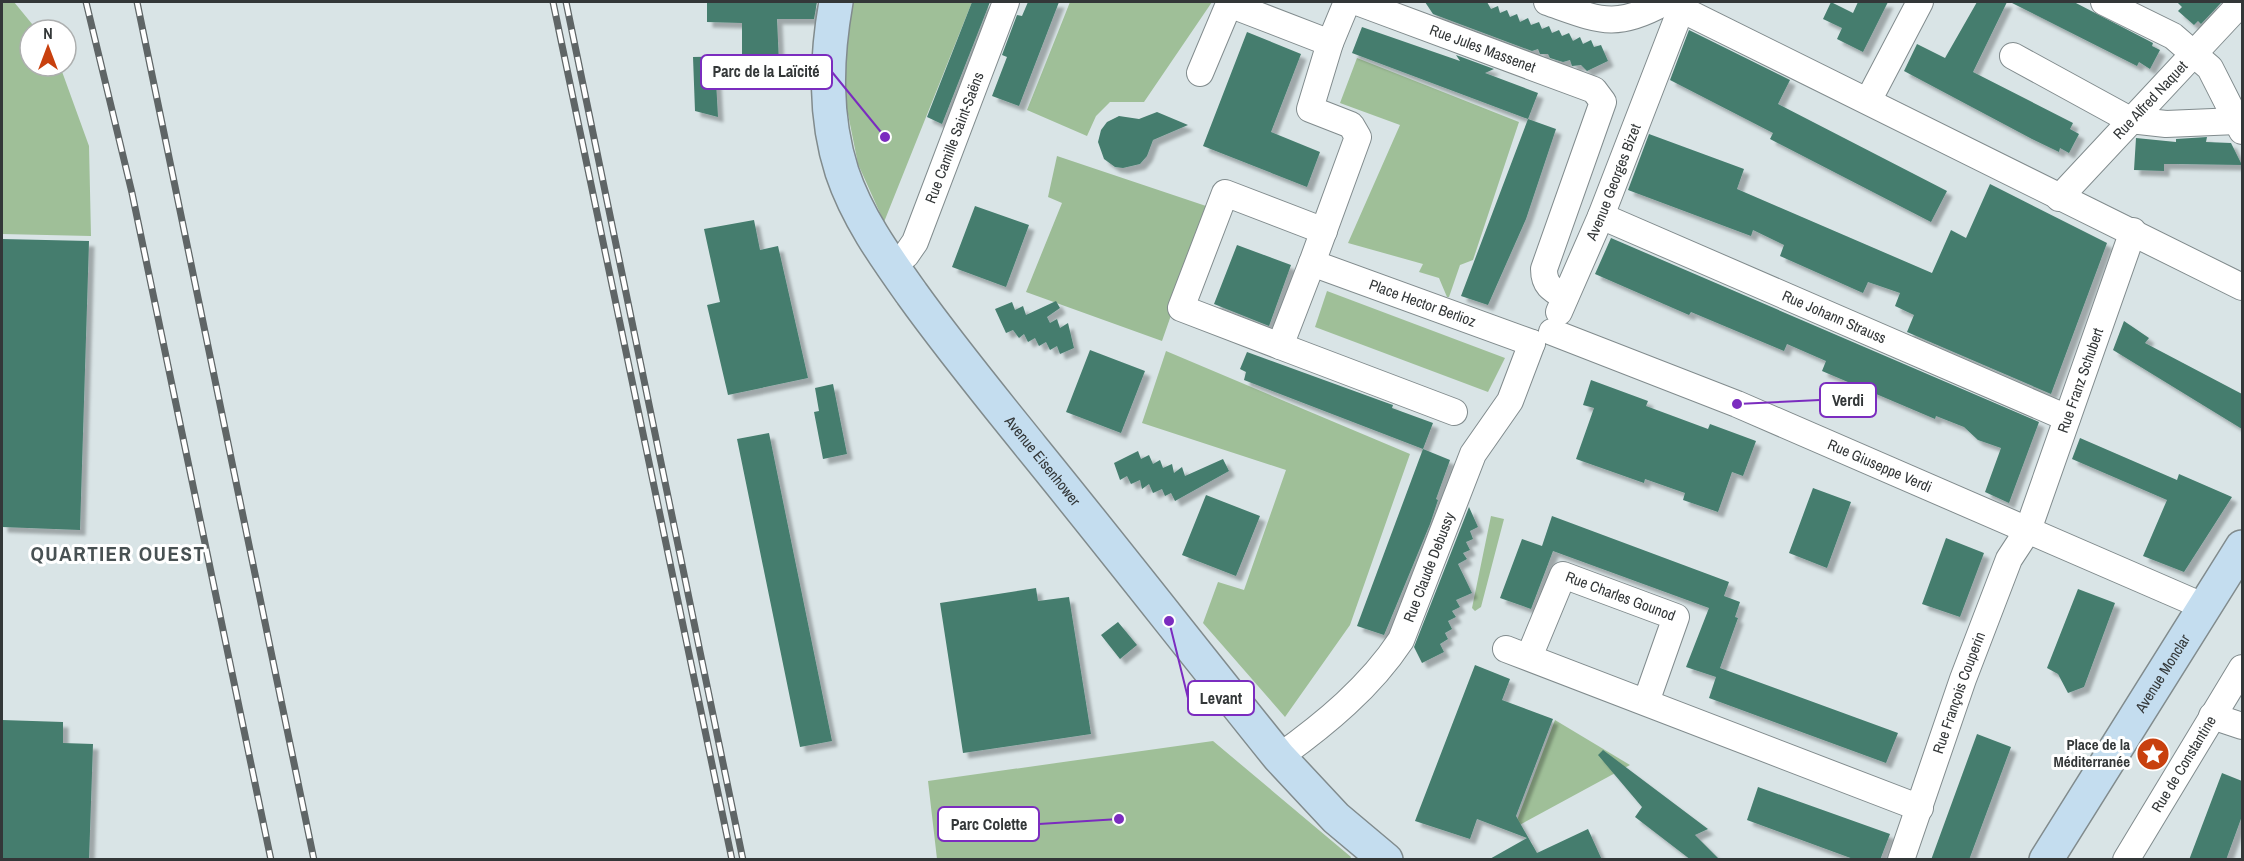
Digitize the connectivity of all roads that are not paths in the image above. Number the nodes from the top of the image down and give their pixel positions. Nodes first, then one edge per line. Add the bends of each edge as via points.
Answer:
1 (836, 2) edge
2 (1006, 2) edge
3 (1347, 2) edge
4 (1357, 2) edge
5 (1548, 2) edge
6 (1920, 2) edge
7 (2104, 2) edge
8 (2242, 2) edge
9 (1673, 4) edge
10 (1330, 44) junction
11 (2194, 54) junction
12 (2013, 56) dead end
13 (1200, 73) dead end
14 (1868, 101) junction
15 (2130, 120) junction
16 (2240, 126) edge
17 (2059, 198) junction
18 (1601, 216) junction
19 (1324, 231) junction
20 (2133, 231) junction
21 (1312, 263) junction
22 (891, 266) junction
23 (2242, 287) edge
24 (1565, 297) junction
25 (1542, 338) junction
26 (1280, 346) junction
27 (1454, 412) dead end
28 (2067, 418) junction
29 (2028, 530) junction
30 (2238, 566) edge
31 (2205, 607) junction
32 (2242, 668) edge
33 (1646, 702) junction
34 (2212, 716) junction
35 (2242, 726) edge
36 (1279, 757) junction
37 (1920, 808) junction
38 (1386, 860) edge
39 (1901, 860) edge
40 (2046, 860) edge
41 (2126, 860) edge

1 - 22 street, Avenue Eisenhower via 828,54 832,131 843,173 860,214
2 - 22 street, Rue Camille Saint-Saëns via 915,242
3 - 10 street
4 - 24 street, Rue Jules Massenet via 1594,90 1603,102 1544,269 1547,285
5 - 9 street via 1590,17 1616,20
6 - 14 street
7 - 11 street via 2173,36
8 - 11 street, Rue Alfred Naquet
9 - 14 street
9 - 18 street, Avenue Georges Bizet
10 - 13 street via 1228,4
10 - 19 street via 1310,109 1351,125 1358,137
11 - 15 street, Rue Alfred Naquet
11 - 16 street via 2211,68
12 - 15 street
14 - 17 street
15 - 16 street
15 - 17 street, Rue Alfred Naquet
17 - 20 street
18 - 24 street, Avenue Georges Bizet
18 - 28 street, Rue Johann Strauss
19 - 21 street
19 - 26 street via 1225,193 1181,308
20 - 23 street
20 - 28 street, Rue Franz Schubert
21 - 25 street, Place Hector Berlioz
21 - 26 street
22 - 36 street, Avenue Eisenhower via 952,351
24 - 25 street, Avenue Georges Bizet
25 - 29 street, Rue Giuseppe Verdi via 1737,404
25 - 36 street, Rue Claude Debussy via 1510,401 1473,454 1401,640 1383,667 1340,709
26 - 27 street
28 - 29 street, Rue Franz Schubert
29 - 31 street, Rue Giuseppe Verdi
29 - 37 street, Rue François Couperin via 2009,558
30 - 31 street, Avenue Monclar
31 - 40 street, Avenue Monclar
32 - 34 street, Rue de Constantine
33 - 33 street, Rue Charles Gounod via 1518,653 1563,575 1676,617
33 - 37 street, Rue Charles Gounod via 1746,744
34 - 35 street
34 - 41 street, Rue de Constantine
36 - 38 street, Avenue Eisenhower via 1336,818
37 - 39 street, Rue François Couperin

